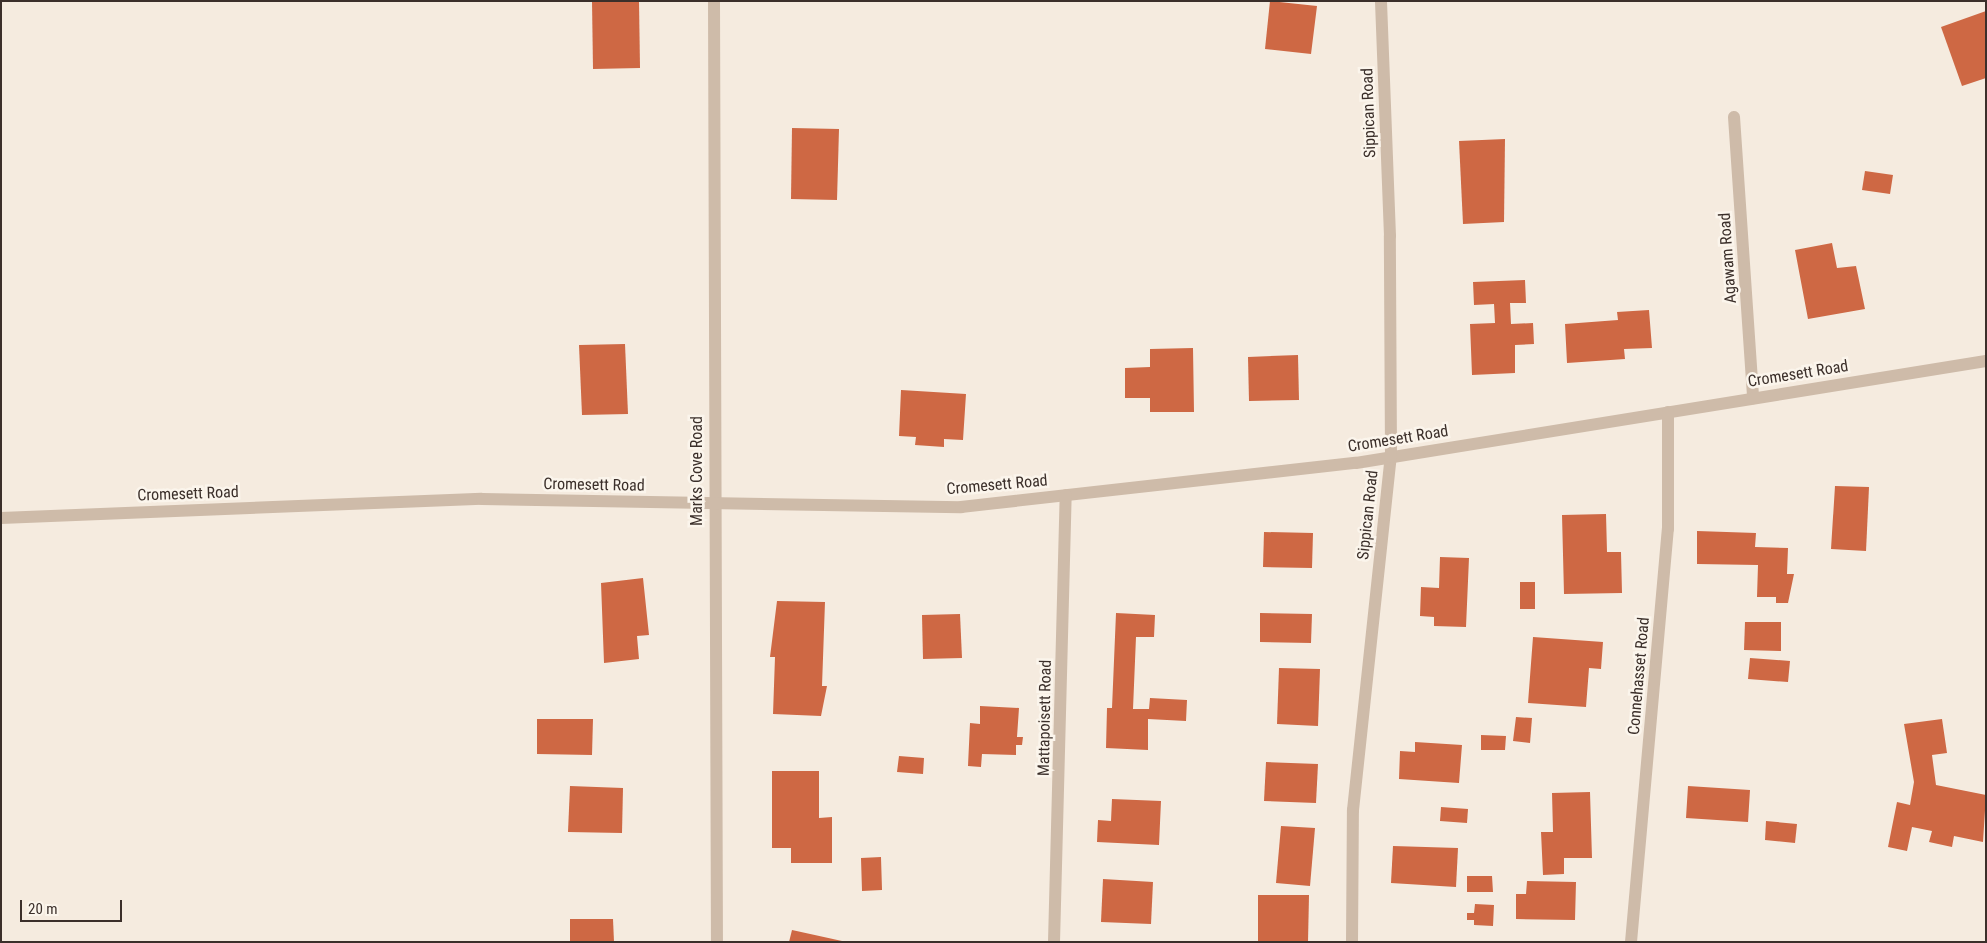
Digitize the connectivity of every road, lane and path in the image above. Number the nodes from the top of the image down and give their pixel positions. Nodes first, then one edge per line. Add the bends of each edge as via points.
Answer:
1 (714, 1) edge
2 (1381, 1) edge
3 (1734, 117) dead end
4 (1986, 361) edge
5 (1753, 398) junction
6 (1668, 412) junction
7 (1391, 457) junction
8 (1066, 495) junction
9 (712, 503) junction
10 (1, 518) edge
11 (717, 942) edge
12 (1054, 942) edge
13 (1352, 942) edge
14 (1631, 942) edge

1 - 9 street, Marks Cove Road via 717,110
2 - 7 street, Sippican Road via 1390,236
3 - 5 street, Agawam Road
4 - 5 street, Cromesett Road
5 - 6 street, Cromesett Road
6 - 7 street, Cromesett Road
6 - 14 street, Connehasset Road via 1668,529
7 - 8 street, Cromesett Road
7 - 13 street, Sippican Road via 1353,810
8 - 9 street, Cromesett Road via 961,507
8 - 12 street, Mattapoisett Road
9 - 10 street, Cromesett Road via 482,499
9 - 11 street, Marks Cove Road

